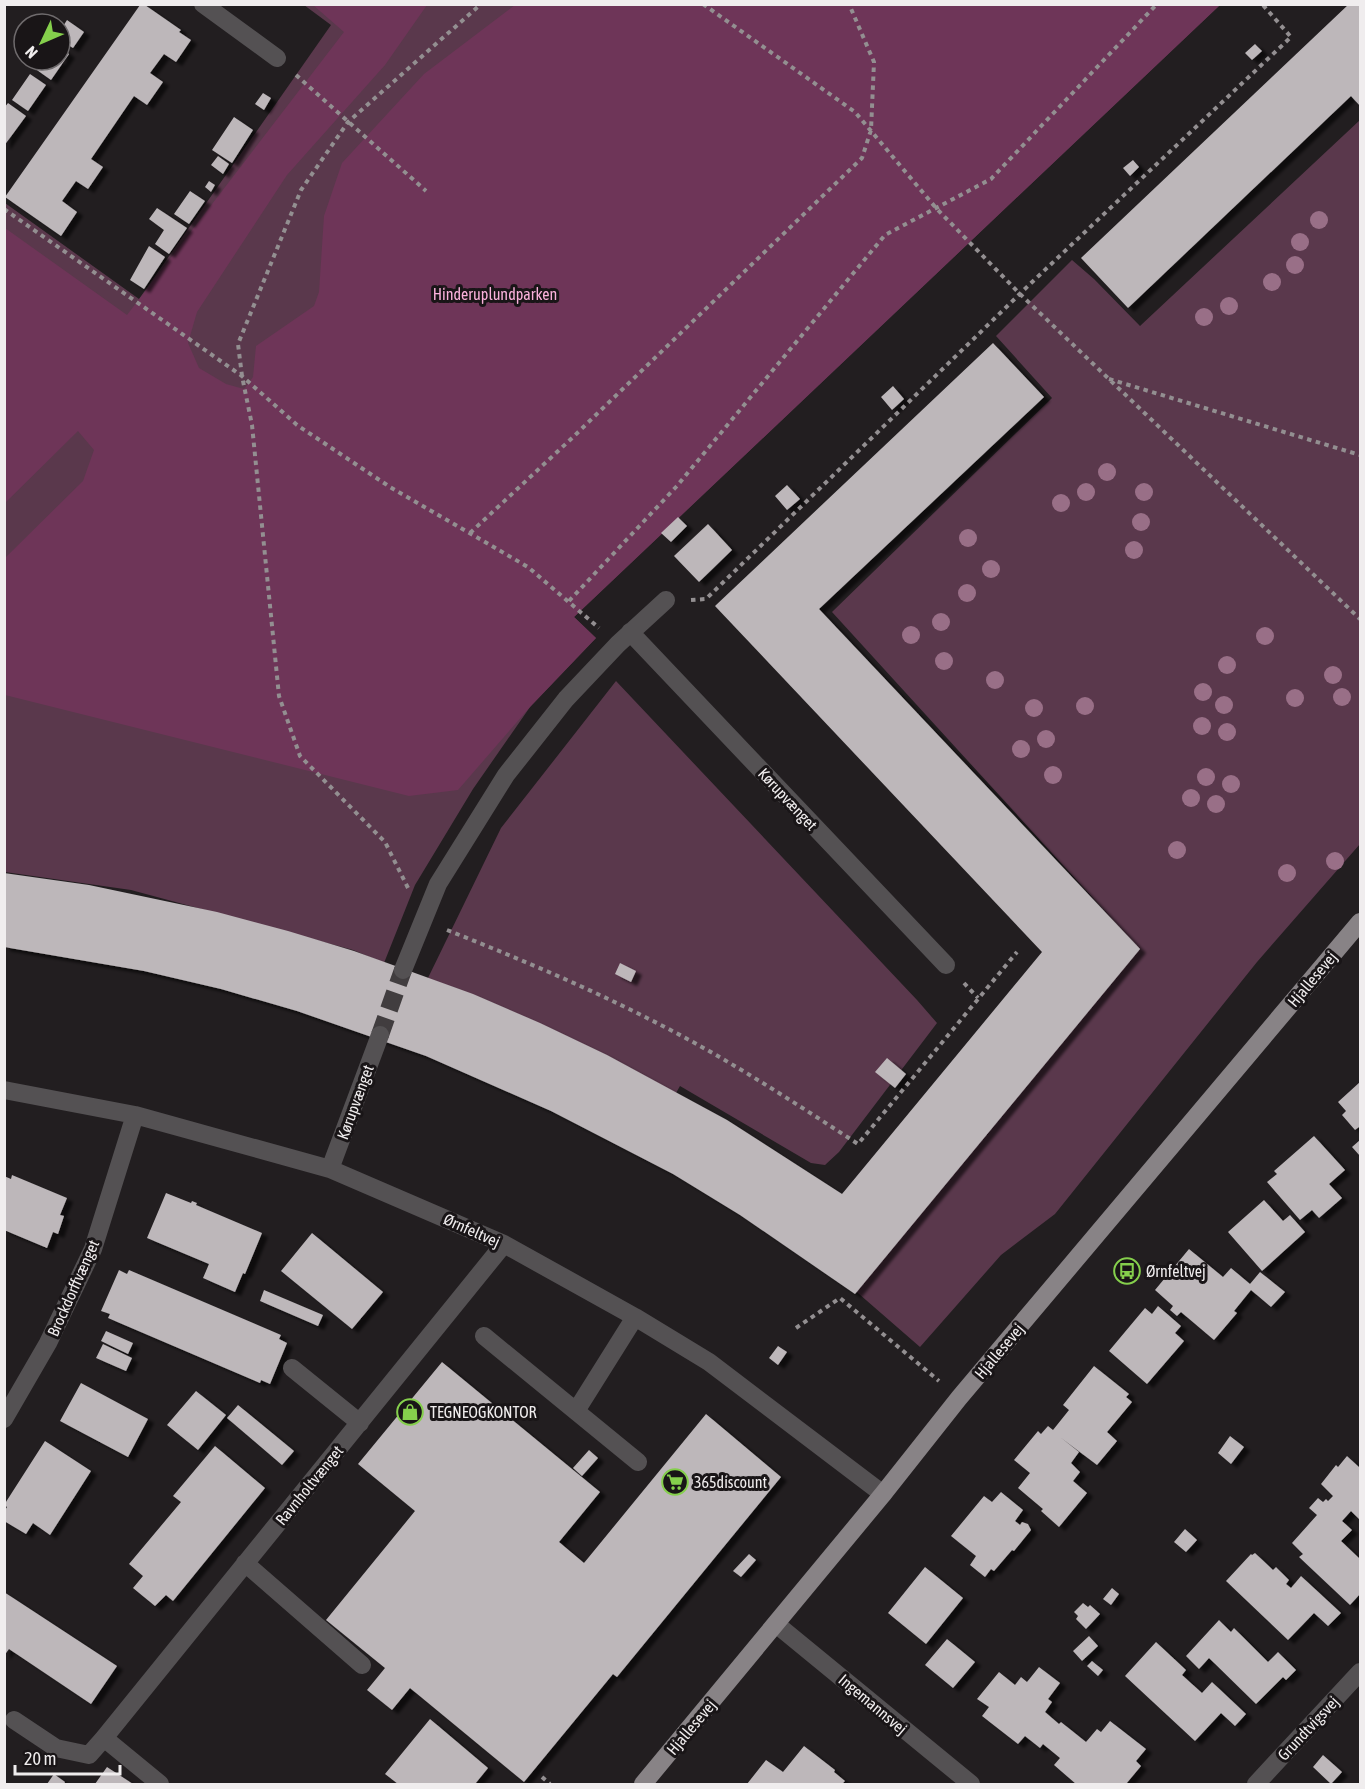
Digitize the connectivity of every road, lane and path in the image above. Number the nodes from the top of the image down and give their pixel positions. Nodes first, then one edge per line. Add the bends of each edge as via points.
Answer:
1 (203, 4) edge
2 (481, 4) edge
3 (703, 4) edge
4 (849, 4) edge
5 (1157, 4) edge
6 (1262, 4) edge
7 (277, 58) joint
8 (348, 122) junction
9 (871, 130) junction
10 (426, 191) dead end
11 (4, 208) edge
12 (936, 208) junction
13 (1020, 294) junction
14 (242, 376) junction
15 (1108, 379) junction
16 (1360, 455) edge
17 (470, 533) junction
18 (666, 600) joint
19 (569, 601) junction
20 (1360, 619) edge
21 (624, 638) junction
22 (424, 921) junction
23 (1360, 922) edge
24 (1017, 952) dead end
25 (946, 965) dead end
26 (403, 970) tunnel mouth
27 (380, 1035) tunnel mouth
28 (4, 1090) edge
29 (135, 1115) junction
30 (330, 1168) junction
31 (504, 1244) junction
32 (635, 1317) junction
33 (796, 1328) dead end
34 (484, 1336) dead end
35 (292, 1368) dead end
36 (960, 1398) junction
37 (576, 1411) junction
38 (4, 1419) edge
39 (360, 1423) junction
40 (638, 1462) dead end
41 (883, 1494) junction
42 (245, 1563) junction
43 (776, 1624) junction
44 (362, 1665) dead end
45 (1360, 1672) edge
46 (14, 1720) dead end
47 (109, 1732) junction
48 (542, 1777) dead end
49 (160, 1785) edge
50 (550, 1785) edge
51 (642, 1785) edge
52 (971, 1785) edge
53 (1256, 1785) edge

1 - 7 street
2 - 8 path
3 - 9 path via 855,112
4 - 9 path via 874,62
5 - 12 path via 991,179
6 - 13 path via 1291,37
7 - 8 path
8 - 10 path
8 - 14 path via 301,190 262,282 238,344
9 - 12 path
9 - 17 path via 862,158
11 - 14 path
12 - 13 path
12 - 19 path via 885,235 675,487
13 - 15 path
13 - 18 path via 706,599
14 - 17 path via 297,425 390,487
14 - 22 path via 252,425 279,696 300,756 385,842
15 - 16 path
15 - 20 path
17 - 19 path via 528,567
18 - 21 street
19 - 21 path
21 - 22 street via 566,699 506,775 438,884
21 - 25 street, Kørupvænget
22 - 24 path via 538,966 648,1018 755,1077 858,1144
22 - 26 street
23 - 36 main road, Hjallesevej
27 - 30 street, Kørupvænget
28 - 29 street, Ørnfeltvej
29 - 30 street, Ørnfeltvej
29 - 38 street, Brockdorffvænget via 93,1249 48,1343
30 - 31 street, Ørnfeltvej
31 - 32 street, Ørnfeltvej
31 - 39 street, Ravnholtvænget
32 - 37 street
32 - 41 street, Ørnfeltvej via 709,1362
33 - 36 path via 840,1298
34 - 37 street
35 - 39 street
36 - 41 main road, Hjallesevej
37 - 40 street
39 - 42 street, Ravnholtvænget
41 - 43 main road, Hjallesevej
42 - 44 street
42 - 47 street, Ravnholtvænget
43 - 51 main road, Hjallesevej
43 - 52 street, Ingemannsvej
45 - 53 street, Grundtvigsvej
46 - 47 street, Ravnholtvænget via 56,1748 90,1755
47 - 49 street
48 - 50 path

